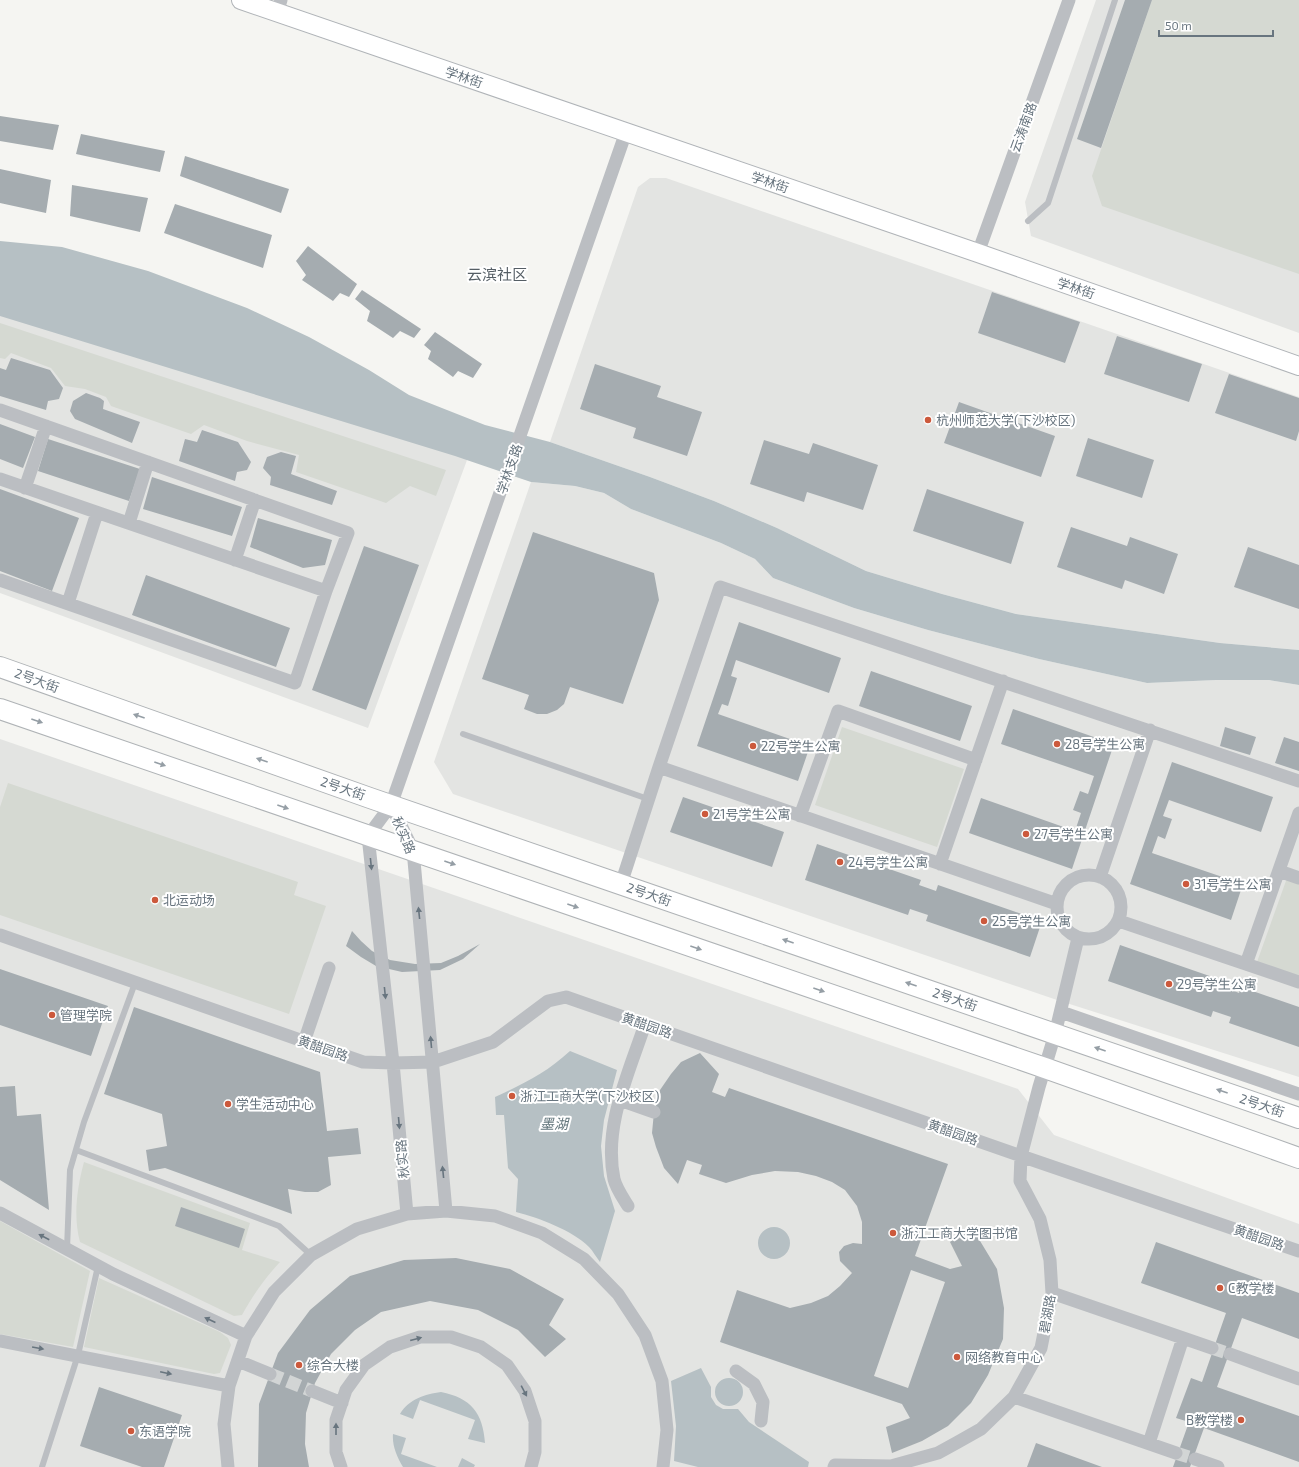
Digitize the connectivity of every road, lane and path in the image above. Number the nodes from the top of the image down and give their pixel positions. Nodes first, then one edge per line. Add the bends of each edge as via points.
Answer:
1 (240, 0) edge
2 (1069, 0) edge
3 (1115, 0) edge
4 (279, 6) edge
5 (626, 132) junction
6 (1028, 221) dead end
7 (978, 253) junction
8 (1299, 366) edge
9 (0, 410) edge
10 (46, 426) junction
11 (148, 462) junction
12 (0, 479) edge
13 (25, 488) junction
14 (255, 500) junction
15 (98, 513) junction
16 (129, 523) junction
17 (235, 560) junction
18 (0, 580) edge
19 (326, 591) junction
20 (68, 603) junction
21 (0, 667) edge
22 (1003, 682) junction
23 (0, 709) edge
24 (1150, 730) junction
25 (463, 734) dead end
26 (976, 760) junction
27 (659, 767) junction
28 (1299, 781) edge
29 (648, 799) junction
30 (391, 805) junction
31 (1299, 813) edge
32 (800, 816) junction
33 (368, 836) junction
34 (413, 850) junction
35 (940, 864) junction
36 (1279, 871) junction
37 (1100, 877) junction
38 (1299, 878) edge
39 (621, 884) junction
40 (1057, 904) junction
41 (1119, 921) junction
42 (0, 935) edge
43 (1078, 938) junction
44 (1246, 964) junction
45 (329, 968) dead end
46 (1299, 982) edge
47 (135, 983) junction
48 (1061, 1012) junction
49 (645, 1024) junction
50 (1055, 1034) junction
51 (304, 1042) junction
52 (432, 1062) junction
53 (393, 1063) junction
54 (1045, 1068) junction
55 (1299, 1094) edge
56 (620, 1100) junction
57 (654, 1112) dead end
58 (1299, 1118) edge
59 (76, 1150) junction
60 (1021, 1156) junction
61 (1299, 1158) edge
62 (628, 1206) dead end
63 (446, 1211) junction
64 (0, 1213) edge
65 (407, 1214) junction
66 (67, 1249) junction
67 (1299, 1251) edge
68 (311, 1255) junction
69 (98, 1266) junction
70 (1052, 1293) junction
71 (246, 1336) junction
72 (1183, 1338) junction
73 (0, 1341) edge
74 (1212, 1348) tunnel mouth
75 (1230, 1354) tunnel mouth
76 (78, 1355) junction
77 (238, 1361) junction
78 (736, 1371) dead end
79 (270, 1374) tunnel mouth
80 (1299, 1378) edge
81 (229, 1386) junction
82 (312, 1391) tunnel mouth
83 (1014, 1397) junction
84 (342, 1403) junction
85 (761, 1421) dead end
86 (1149, 1443) junction
87 (1176, 1453) tunnel mouth
88 (1194, 1459) tunnel mouth
89 (42, 1467) edge
90 (228, 1467) edge
91 (341, 1467) edge
92 (531, 1467) edge
93 (663, 1467) edge
94 (834, 1467) edge
95 (1218, 1467) edge

1 - 4 main road, 学林街
2 - 7 street, 云涛南路
3 - 6 lane via 1048,203
4 - 5 main road, 学林街
5 - 7 main road, 学林街
5 - 30 street, 学林支路
7 - 8 main road, 学林街
9 - 10 street
10 - 11 street
10 - 13 street
11 - 14 street
11 - 16 street
12 - 13 street
13 - 15 street
14 - 17 street
14 - 19 street via 348,533
15 - 16 street
15 - 20 street
16 - 17 street
17 - 19 street
18 - 20 street
19 - 20 street via 294,683
30 -> 21 main road, 2号大街
22 - 24 street
22 - 26 street
22 - 27 street via 720,587
23 -> 33 main road
24 - 28 street
24 - 37 street
25 - 29 lane
26 - 32 street via 838,711
26 - 35 street
27 - 29 street
27 - 32 street
29 - 39 street
30 - 33 street, 秋实路
30 - 34 street, 秋实路
30 - 39 main road, 2号大街
31 - 36 street
32 - 35 street
33 - 34 main road
33 -> 53 street, 秋实路
52 -> 34 street, 秋实路
34 -> 54 main road
35 - 40 street
36 - 38 street
36 - 44 street
37 - 40 street via 1084,875 1074,878 1060,893
37 - 41 street via 1114,885 1120,894 1122,905
50 -> 39 main road, 2号大街
40 - 43 street via 1062,924 1069,933
41 - 43 street via 1110,933 1100,938
41 - 44 street
42 - 47 street, 黄醋园路
43 - 48 street, 碧湖路
44 - 46 street
45 - 51 street
47 - 51 street, 黄醋园路
47 - 59 lane
48 - 50 street, 碧湖路
48 - 55 street
49 - 52 street, 黄醋园路 via 566,997 548,1001 493,1042
49 - 56 street
49 - 60 street, 黄醋园路
50 - 54 street, 碧湖路
58 -> 50 main road, 2号大街
51 - 53 street, 黄醋园路 via 363,1062
52 - 53 street, 黄醋园路
63 -> 52 street, 秋实路
53 -> 65 street, 秋实路
54 - 60 street, 碧湖路
54 - 61 main road
56 - 57 street
56 - 62 street via 612,1132 611,1155 614,1181
59 - 66 lane via 70,1170
59 - 68 lane via 280,1226
60 - 67 street, 黄醋园路
60 - 70 street, 碧湖路 via 1020,1181 1040,1219 1050,1260
63 - 65 street
63 - 93 street via 495,1216 542,1233 584,1259 618,1294 645,1335 662,1381 667,1430
66 -> 64 street
65 - 68 street via 357,1229
66 - 69 street
68 - 71 street via 274,1292
71 -> 69 street
69 - 76 lane
70 - 72 street
70 - 83 street, 碧湖路 via 1041,1348
71 - 77 street
72 - 74 street
72 - 86 street
73 -> 76 street
75 - 80 street
76 -> 81 street
76 - 89 lane
77 - 79 street
77 - 81 street
78 - 85 street via 754,1384 763,1402
81 - 90 street via 224,1424
82 - 84 street
83 - 86 street
83 - 94 street, 碧湖路 via 981,1429 938,1454 891,1466 836,1464
91 -> 84 street via 336,1452 336,1420
84 -> 92 street via 346,1390 364,1365 390,1347 420,1337 451,1337 481,1347 507,1365 526,1391 535,1420 535,1452
86 - 87 street
88 - 95 street

